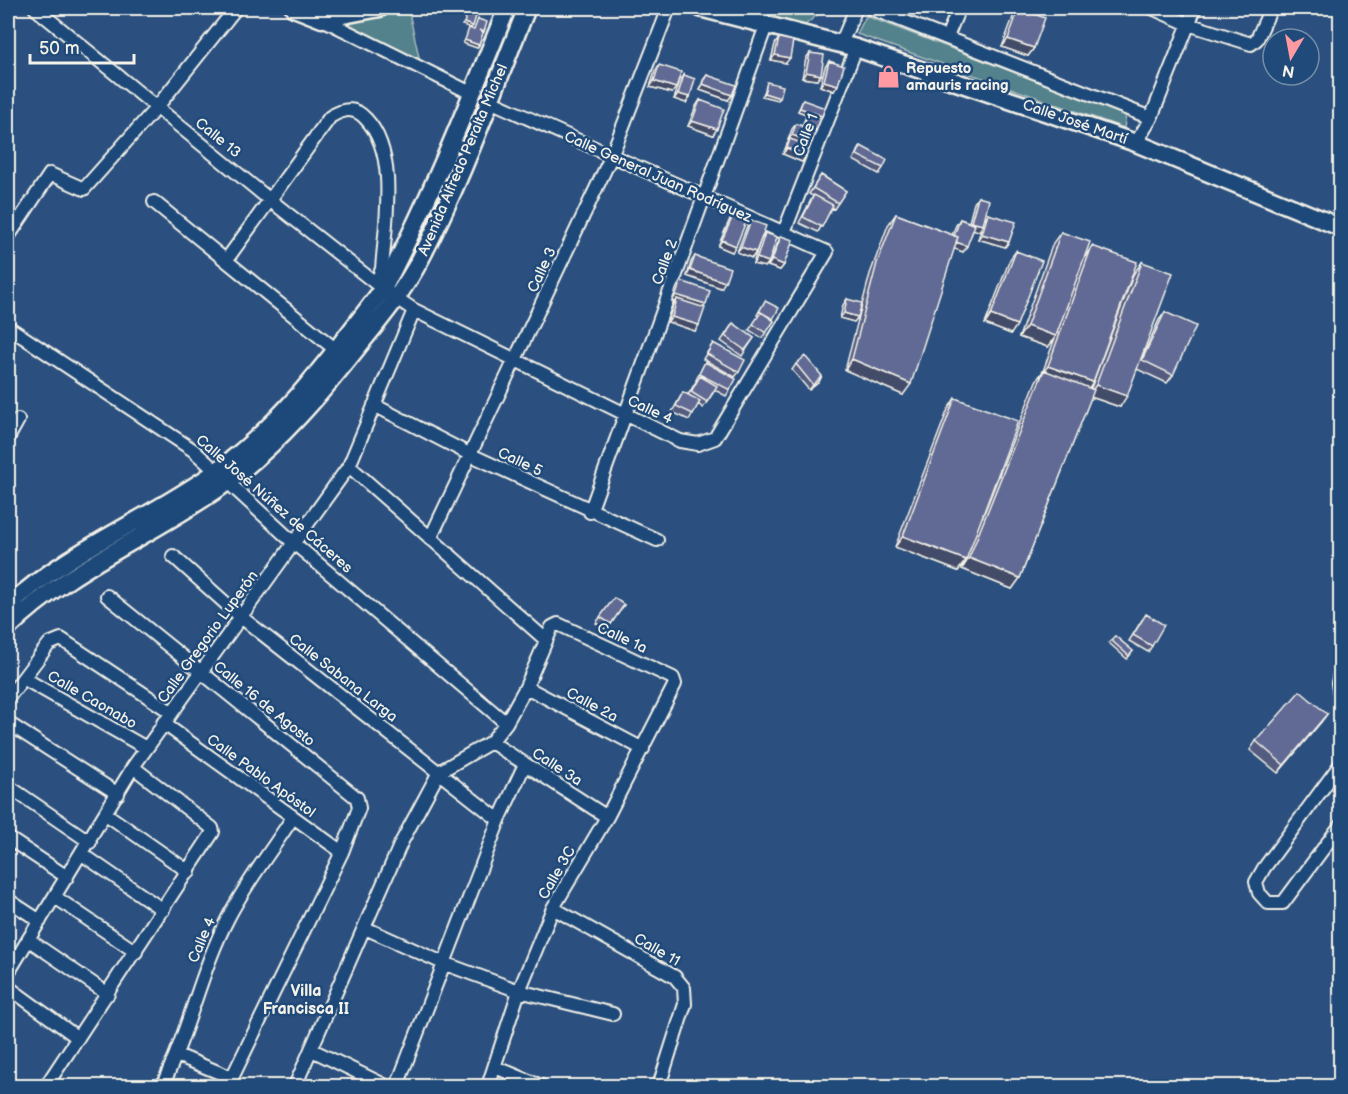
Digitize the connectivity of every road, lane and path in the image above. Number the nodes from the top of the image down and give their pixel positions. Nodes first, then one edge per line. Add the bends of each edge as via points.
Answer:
1 (35, 8) edge
2 (236, 8) edge
3 (294, 8) edge
4 (380, 8) edge
5 (507, 8) edge
6 (527, 8) edge
7 (669, 8) edge
8 (700, 8) edge
9 (856, 8) edge
10 (870, 8) edge
11 (959, 8) edge
12 (1152, 8) edge
13 (1195, 8) edge
14 (1271, 8) edge
15 (320, 14) edge
16 (766, 23) junction
17 (1188, 24) junction
18 (947, 37) junction
19 (848, 46) junction
20 (473, 94) junction
21 (490, 101) junction
22 (157, 107) junction
23 (1151, 118) junction
24 (1136, 143) junction
25 (611, 157) junction
26 (704, 197) junction
27 (270, 200) junction
28 (154, 202) dead end
29 (1339, 224) edge
30 (784, 232) junction
31 (8, 237) edge
32 (827, 252) joint
33 (227, 259) junction
34 (385, 290) junction
35 (414, 310) junction
36 (8, 327) edge
37 (336, 350) junction
38 (516, 359) junction
39 (374, 405) junction
40 (625, 416) junction
41 (18, 420) dead end
42 (8, 438) edge
43 (471, 455) junction
44 (349, 466) junction
45 (221, 477) junction
46 (590, 512) junction
47 (156, 518) junction
48 (430, 540) junction
49 (657, 540) dead end
50 (295, 544) junction
51 (173, 556) dead end
52 (107, 596) dead end
53 (8, 606) edge
54 (241, 617) junction
55 (8, 628) edge
56 (546, 640) junction
57 (200, 672) junction
58 (1341, 673) edge
59 (23, 678) junction
60 (675, 685) joint
61 (526, 687) junction
62 (1341, 696) edge
63 (8, 698) edge
64 (171, 712) junction
65 (8, 723) edge
66 (163, 723) junction
67 (506, 723) junction
68 (492, 742) junction
69 (146, 748) junction
70 (643, 749) junction
71 (525, 764) junction
72 (1341, 765) edge
73 (133, 767) junction
74 (439, 772) junction
75 (8, 786) edge
76 (118, 794) junction
77 (106, 814) junction
78 (293, 817) junction
79 (607, 817) junction
80 (499, 820) junction
81 (1341, 826) edge
82 (8, 838) edge
83 (90, 842) junction
84 (342, 852) junction
85 (82, 854) junction
86 (189, 872) junction
87 (68, 877) junction
88 (55, 897) junction
89 (8, 900) edge
90 (553, 908) junction
91 (163, 910) junction
92 (40, 921) junction
93 (365, 928) junction
94 (28, 940) junction
95 (136, 952) junction
96 (12, 958) edge
97 (443, 963) junction
98 (8, 973) edge
99 (8, 987) edge
100 (519, 991) junction
101 (108, 994) junction
102 (613, 1014) dead end
103 (78, 1038) junction
104 (312, 1050) junction
105 (177, 1055) junction
106 (495, 1067) junction
107 (230, 1082) edge
108 (46, 1086) edge
109 (162, 1086) edge
110 (295, 1086) edge
111 (386, 1086) edge
112 (397, 1086) edge
113 (488, 1086) edge
114 (541, 1086) edge
115 (659, 1086) edge

1 - 22 street, Calle 13
2 - 22 street
3 - 15 main road
4 - 15 main road
5 - 20 main road, Avenida Alfredo Peralta Michel
6 - 21 main road, Avenida Alfredo Peralta Michel
7 - 25 street, Calle 3
8 - 16 main road, Calle José Martí
9 - 19 street, Calle 1
10 - 18 street
11 - 18 street
12 - 17 street
13 - 17 street
14 - 17 street via 1251,44
15 - 20 street
16 - 19 main road, Calle José Martí
16 - 26 street, Calle 2
17 - 23 street
18 - 23 street
19 - 24 main road, Calle José Martí
19 - 30 street, Calle 1
20 - 34 main road, Avenida Alfredo Peralta Michel via 432,193
21 - 25 street, Calle General Juan Rodríguez
21 - 34 main road, Avenida Alfredo Peralta Michel via 421,259
22 - 27 street, Calle 13
22 - 31 street via 84,189 50,174
23 - 24 street
24 - 29 main road, Calle José Martí
25 - 26 street, Calle General Juan Rodríguez
25 - 38 street, Calle 3
26 - 30 street, Calle General Juan Rodríguez
26 - 40 street, Calle 2
27 - 33 street
27 - 34 street, Calle 13
27 - 34 street via 330,117 342,109 362,114 381,138 386,159 382,270
28 - 33 street
30 - 32 street, Calle General Juan Rodríguez
32 - 40 street, Calle 4 via 715,438 690,444
33 - 37 street
34 - 35 street, Calle 4
34 - 37 main road, Avenida Alfredo Peralta Michel
34 - 45 main road, Avenida Alfredo Peralta Michel via 321,395 286,433
35 - 38 street, Calle 4
35 - 39 street, Calle Gregorio Luperón
36 - 45 street, Calle José Núñez de Cáceres via 193,450
37 - 45 main road, Avenida Alfredo Peralta Michel via 275,422
38 - 40 street, Calle 4
38 - 43 street, Calle 3
39 - 43 street, Calle 5
39 - 44 street, Calle Gregorio Luperón
40 - 46 street, Calle 2
41 - 42 street
43 - 46 street, Calle 5
43 - 48 street, Calle 3
44 - 48 street
44 - 50 street, Calle Gregorio Luperón
45 - 47 main road, Avenida Alfredo Peralta Michel
45 - 50 street, Calle José Núñez de Cáceres
46 - 49 street, Calle 5
47 - 53 main road, Avenida Alfredo Peralta Michel via 67,560
47 - 55 main road, Avenida Alfredo Peralta Michel via 75,573
48 - 56 street
50 - 54 street, Calle Gregorio Luperón
50 - 67 street, Calle José Núñez de Cáceres
51 - 54 street, Calle Sabana Larga
52 - 57 street, Calle 16 de Agosto
54 - 57 street, Calle Gregorio Luperón
54 - 74 street, Calle Sabana Larga
56 - 60 street, Calle 1a via 552,627 560,625 673,678
56 - 61 street
57 - 64 street, Calle Gregorio Luperón
57 - 84 street, Calle 16 de Agosto via 357,798 359,808
58 - 62 street
59 - 63 street
59 - 64 street via 55,639 61,639
59 - 69 street, Calle Caonabo
60 - 70 street, Calle 3C
61 - 67 street
61 - 70 street, Calle 2a
64 - 66 street, Calle Gregorio Luperón
65 - 76 street
66 - 69 street, Calle Gregorio Luperón
66 - 78 street, Calle Pablo Apóstol
67 - 68 street
68 - 71 street, Calle 3a
68 - 74 street
69 - 73 street, Calle Gregorio Luperón
70 - 79 street, Calle 3C
71 - 79 street, Calle 3a
71 - 80 street
72 - 81 street via 1256,882 1268,903 1283,903
73 - 76 street, Calle Gregorio Luperón
73 - 86 street via 212,828
74 - 80 street, Calle Sabana Larga
74 - 93 street via 401,843
75 - 83 street
76 - 77 street, Calle Gregorio Luperón
77 - 83 street, Calle Gregorio Luperón
77 - 86 street
78 - 84 street, Calle Pablo Apóstol
78 - 105 street, Calle 4 via 228,917 205,969
79 - 90 street, Calle 3C
80 - 97 street
82 - 87 street
83 - 85 street, Calle Gregorio Luperón
84 - 107 street, Calle 16 de Agosto
85 - 87 street, Calle Gregorio Luperón
85 - 91 street
86 - 91 street
87 - 88 street, Calle Gregorio Luperón
88 - 92 street, Calle Gregorio Luperón
88 - 95 street
89 - 92 street
90 - 100 street, Calle 3C
90 - 115 street, Calle 11 via 675,977 684,988 685,1004
91 - 95 street
92 - 94 street, Calle Gregorio Luperón
93 - 97 street
93 - 104 street
94 - 96 street, Calle Gregorio Luperón
94 - 101 street
95 - 101 street
96 - 98 street, Calle Gregorio Luperón
97 - 100 street
97 - 112 street
99 - 103 street
100 - 102 street
100 - 106 street, Calle 3C
101 - 103 street
103 - 108 street
104 - 110 street
104 - 111 street
105 - 107 street
105 - 109 street, Calle 4
106 - 113 street, Calle 3C
106 - 114 street

